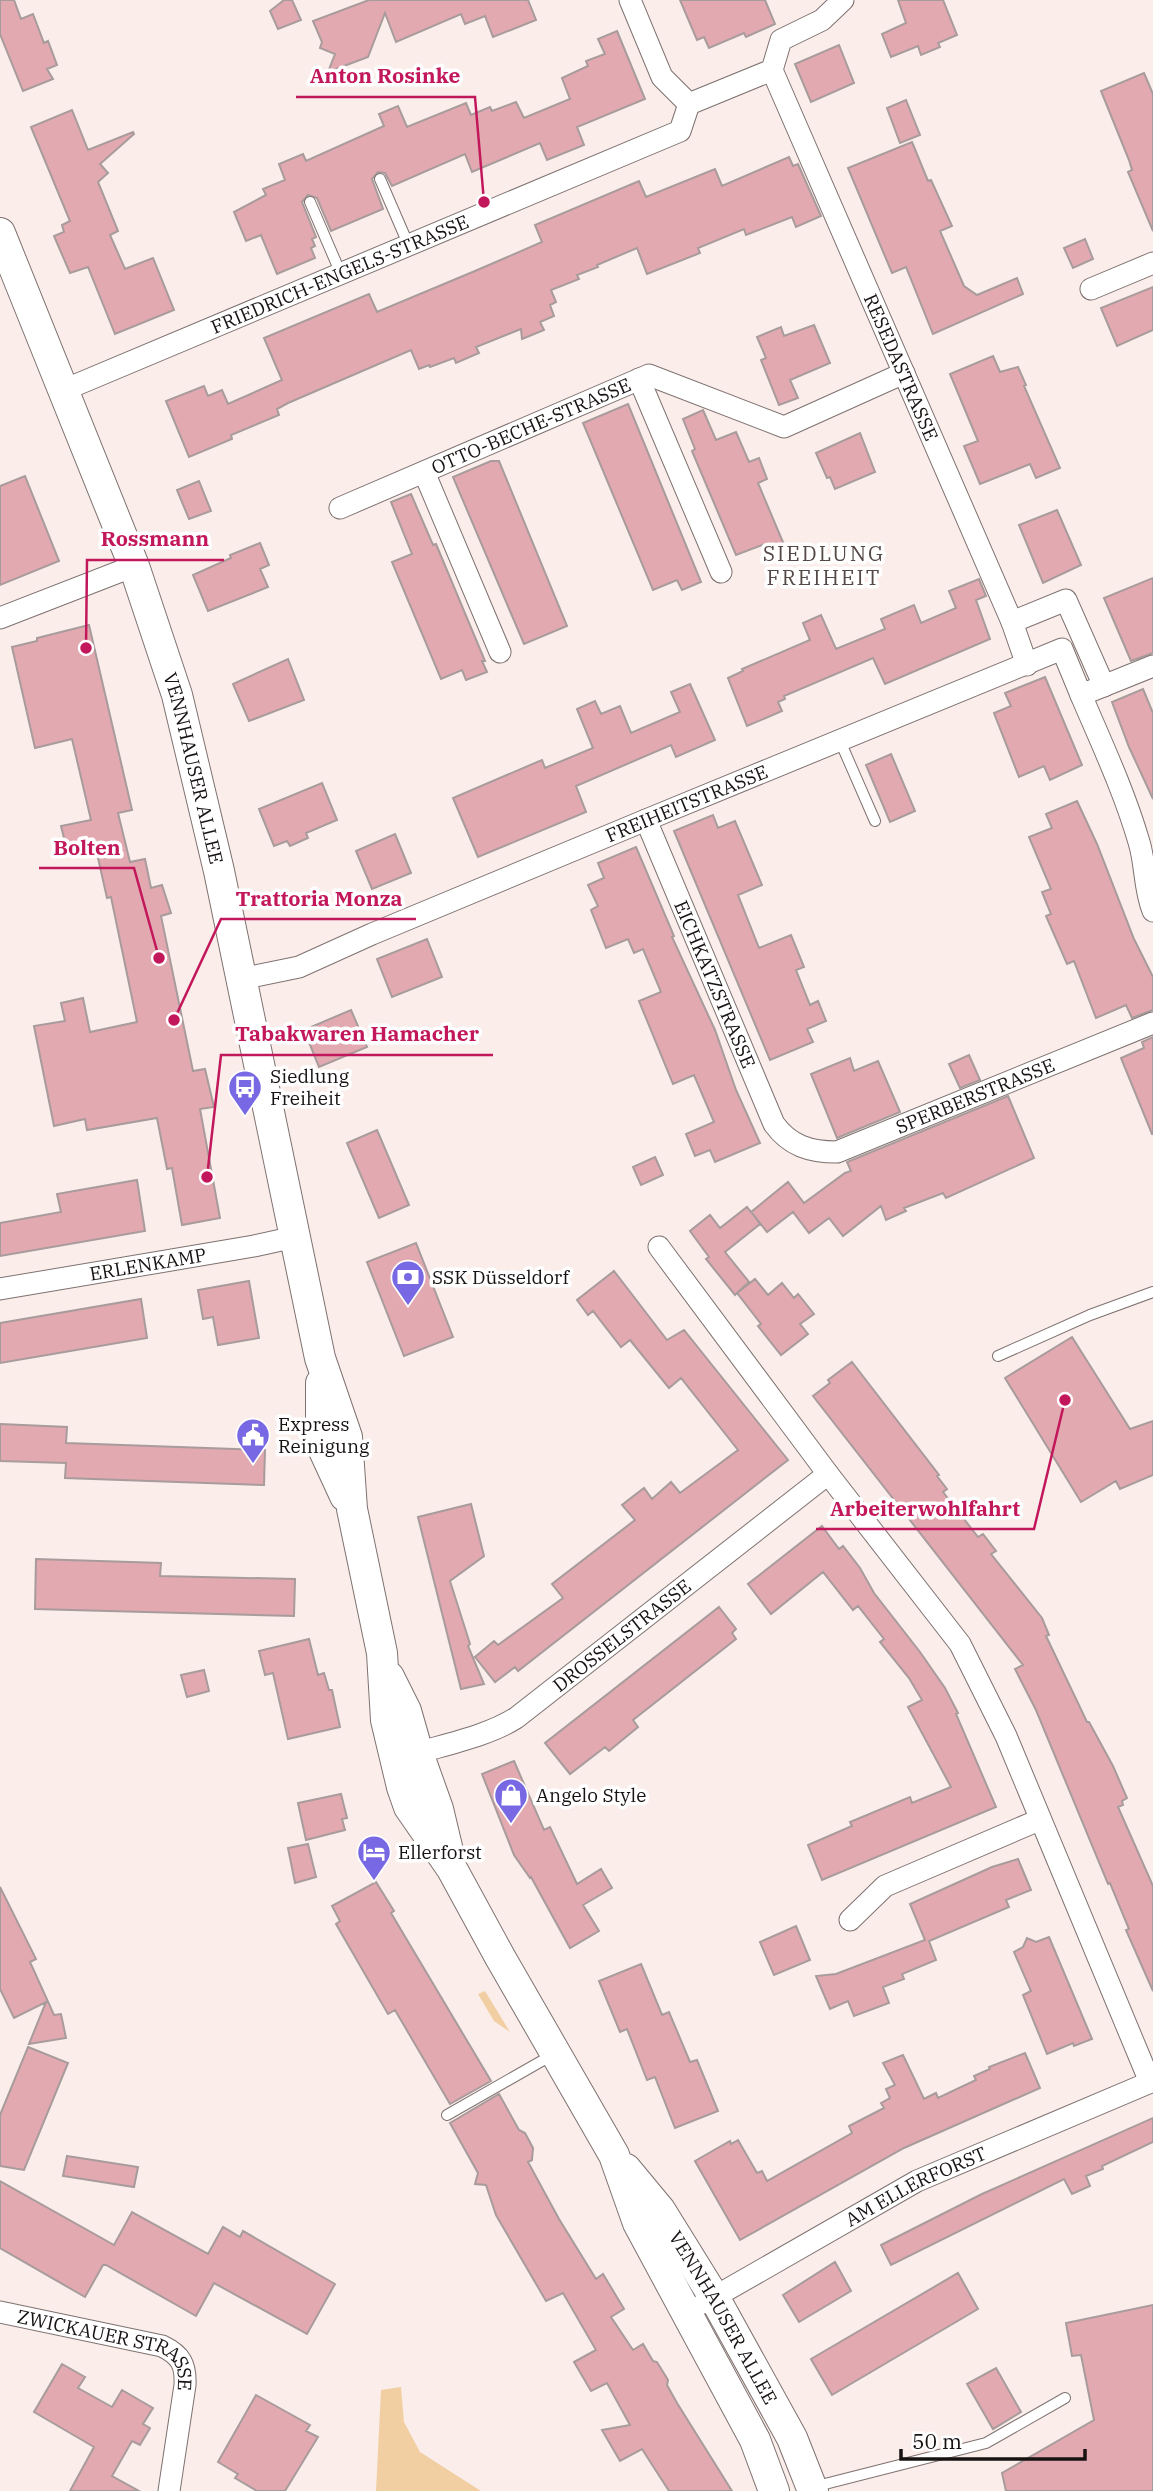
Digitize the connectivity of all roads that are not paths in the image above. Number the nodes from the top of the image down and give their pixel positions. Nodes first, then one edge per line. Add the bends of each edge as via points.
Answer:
1 (629, 0) edge
2 (843, 0) edge
3 (772, 70) junction
4 (689, 104) junction
5 (380, 179) dead end
6 (310, 202) dead end
7 (1, 237) edge
8 (409, 246) junction
9 (1153, 263) edge
10 (8, 274) edge
11 (341, 275) junction
12 (1091, 289) dead end
13 (904, 373) junction
14 (639, 379) junction
15 (64, 390) junction
16 (424, 472) junction
17 (340, 508) dead end
18 (134, 566) junction
19 (721, 572) dead end
20 (0, 618) edge
21 (1012, 622) junction
22 (500, 652) dead end
23 (1027, 665) junction
24 (1153, 666) edge
25 (1104, 686) junction
26 (1081, 695) junction
27 (840, 741) junction
28 (646, 820) junction
29 (875, 821) dead end
30 (1153, 911) edge
31 (241, 979) junction
32 (1153, 1023) edge
33 (795, 1144) joint
34 (295, 1237) junction
35 (659, 1247) dead end
36 (0, 1289) edge
37 (1153, 1292) edge
38 (998, 1356) dead end
39 (828, 1474) junction
40 (407, 1756) junction
41 (1039, 1820) junction
42 (850, 1920) dead end
43 (555, 2053) junction
44 (1152, 2081) edge
45 (447, 2115) dead end
46 (614, 2155) junction
47 (714, 2297) junction
48 (0, 2312) edge
49 (687, 2313) junction
50 (1065, 2398) dead end
51 (808, 2490) edge
52 (169, 2491) edge
53 (774, 2491) edge

1 - 4 street via 662,77
2 - 3 street via 822,19 781,40
3 - 4 street
3 - 13 street, RESEDASTRASSE
4 - 8 street, FRIEDRICH-ENGELS-STRASSE via 680,131
5 - 8 lane
6 - 11 lane
7 - 10 main road, VENNHAUSER ALLEE
8 - 11 street, FRIEDRICH-ENGELS-STRASSE
9 - 12 street
10 - 15 main road, VENNHAUSER ALLEE
11 - 15 street, FRIEDRICH-ENGELS-STRASSE
13 - 14 street, OTTO-BECHE-STRASSE via 784,427 649,375
13 - 21 street, RESEDASTRASSE
14 - 16 street, OTTO-BECHE-STRASSE
14 - 19 street, OTTO-BECHE-STRASSE
15 - 18 main road, VENNHAUSER ALLEE
16 - 17 street, OTTO-BECHE-STRASSE
16 - 22 street, OTTO-BECHE-STRASSE
18 - 20 street
18 - 31 main road, VENNHAUSER ALLEE via 177,695
21 - 23 street, RESEDASTRASSE
21 - 25 street via 1066,600
23 - 26 street, FREIHEITSTRASSE via 1062,649
23 - 27 street, FREIHEITSTRASSE
24 - 25 street
25 - 26 street
26 - 30 street via 1125,798
27 - 28 street, FREIHEITSTRASSE
27 - 29 lane
28 - 31 street, FREIHEITSTRASSE via 299,967
28 - 33 street, EICHKATZSTRASSE via 774,1124
31 - 34 main road, VENNHAUSER ALLEE
32 - 33 street, SPERBERSTRASSE via 837,1152 811,1151
34 - 36 street, ERLENKAMP
34 - 40 main road, VENNHAUSER ALLEE via 322,1367 348,1437 352,1509 384,1668 386,1720
35 - 39 street
37 - 38 lane
39 - 40 street, DROSSELSTRASSE via 516,1718 493,1731
39 - 41 street via 960,1644 1006,1735
40 - 43 main road, VENNHAUSER ALLEE via 438,1809 452,1869
41 - 42 street via 885,1886
41 - 44 street
43 - 45 lane
43 - 46 main road, VENNHAUSER ALLEE
44 - 47 street, AM ELLERFORST via 917,2181
46 - 47 main road, VENNHAUSER ALLEE via 660,2210
46 - 49 main road, VENNHAUSER ALLEE via 638,2223
47 - 49 street, AM ELLERFORST
47 - 51 main road, VENNHAUSER ALLEE via 792,2438
48 - 52 street, ZWICKAUER STRASSE via 162,2346 181,2358 185,2385
49 - 53 main road, VENNHAUSER ALLEE via 755,2440
50 - 51 lane via 986,2443

